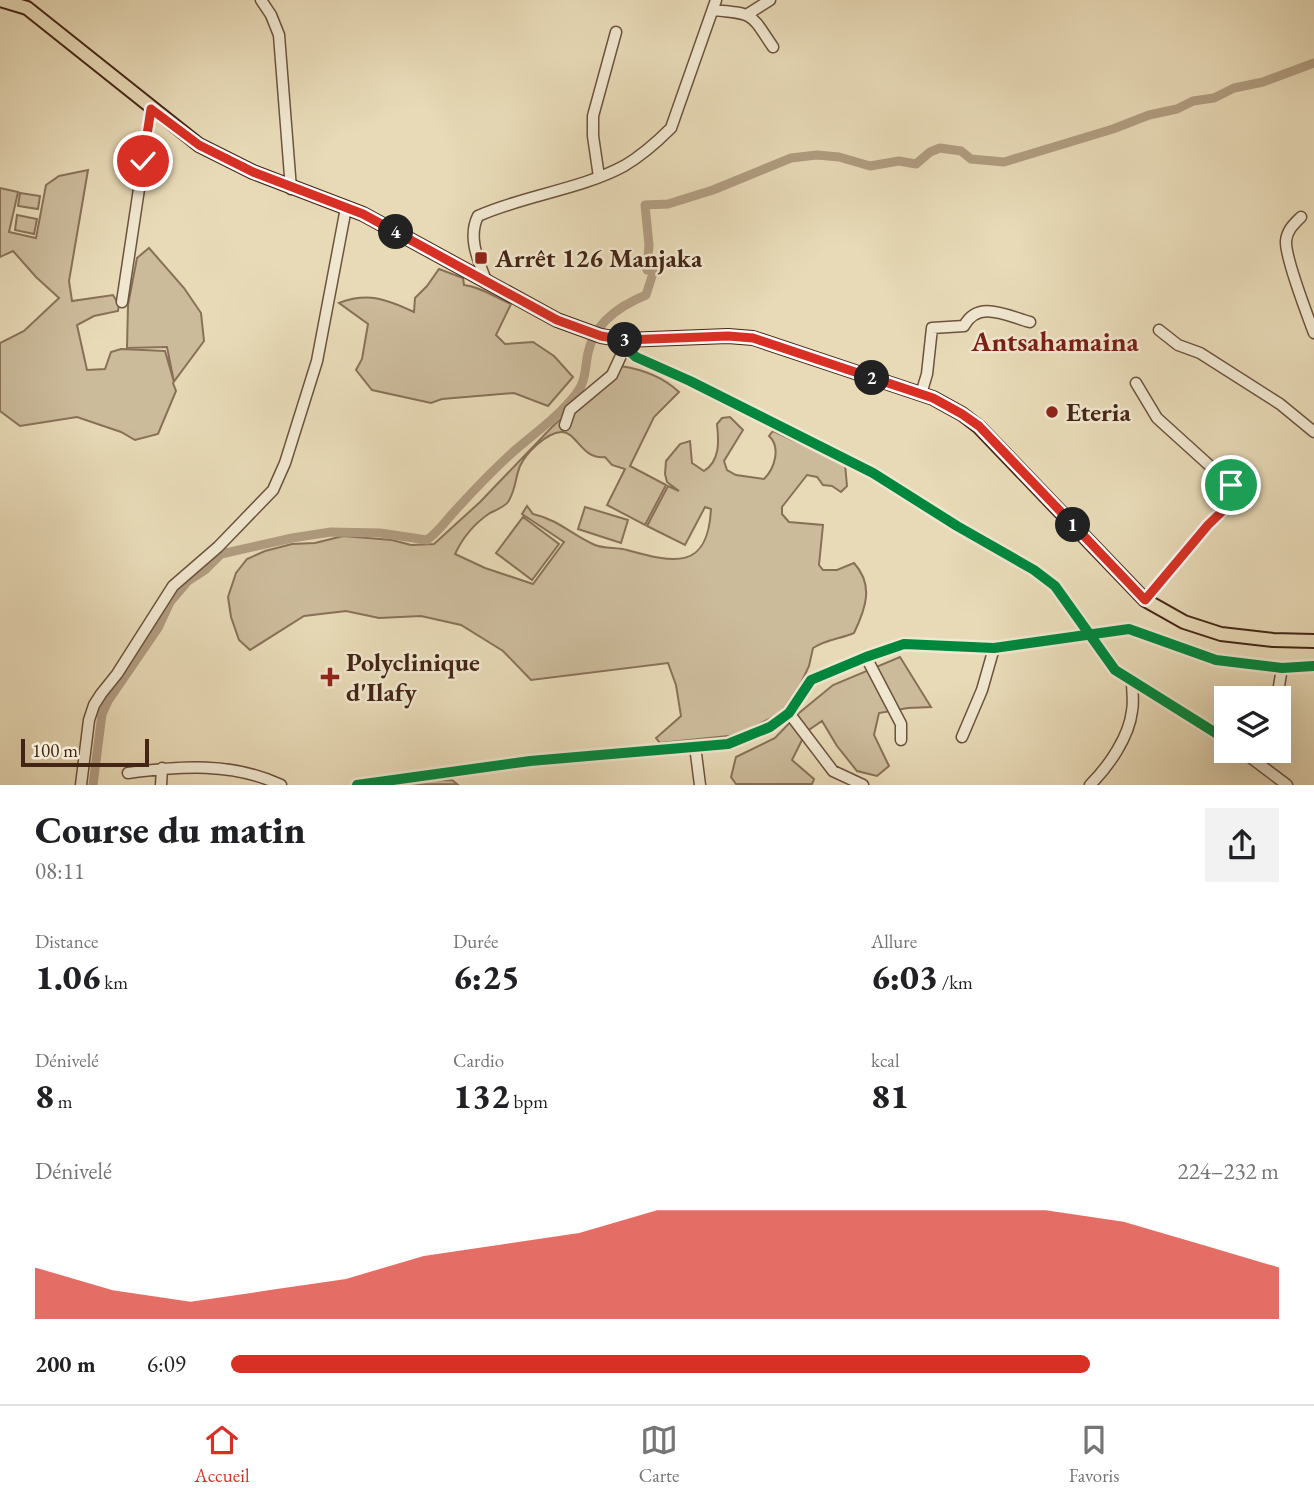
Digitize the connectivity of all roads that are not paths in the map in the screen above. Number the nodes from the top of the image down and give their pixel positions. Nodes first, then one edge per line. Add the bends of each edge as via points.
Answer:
1 (0, 0) edge
2 (261, 0) edge
3 (770, 0) edge
4 (715, 5) edge
5 (748, 14) junction
6 (616, 32) dead end
7 (773, 47) dead end
8 (151, 109) junction
9 (599, 177) junction
10 (291, 188) junction
11 (346, 208) junction
12 (1301, 217) dead end
13 (487, 284) junction
14 (121, 302) dead end
15 (1030, 322) dead end
16 (1159, 330) dead end
17 (1314, 333) edge
18 (625, 344) junction
19 (1136, 383) dead end
20 (921, 394) junction
21 (565, 425) dead end
22 (1314, 432) edge
23 (1145, 600) junction
24 (1089, 636) junction
25 (1314, 641) edge
26 (994, 648) junction
27 (866, 657) junction
28 (1314, 666) edge
29 (1282, 668) junction
30 (1132, 682) junction
31 (1279, 686) edge
32 (789, 713) junction
33 (1214, 732) edge
34 (962, 737) dead end
35 (901, 740) dead end
36 (695, 746) junction
37 (1258, 763) edge
38 (162, 768) junction
39 (128, 773) dead end
40 (81, 785) edge
41 (161, 785) edge
42 (281, 785) edge
43 (357, 785) edge
44 (701, 785) edge
45 (863, 785) edge
46 (1090, 785) edge
47 (1287, 785) edge

1 - 8 main road via 27,8
2 - 10 street via 279,36
3 - 5 street
4 - 5 street
4 - 9 street via 671,128 625,165
5 - 7 street
6 - 9 street via 593,116
8 - 10 main road via 199,145
8 - 14 street
9 - 13 street via 478,216 472,233
10 - 11 main road
11 - 13 main road
11 - 40 street via 317,361 273,490 173,586 101,694 89,720
12 - 17 street via 1286,242
13 - 18 main road via 557,320
15 - 20 street via 987,310 970,316 964,327 932,328
16 - 22 street via 1280,404
18 - 20 main road via 753,338
18 - 21 street via 612,375 570,410
18 - 24 street via 636,357 873,472 1034,570 1055,586
19 - 23 street via 1157,418 1235,492 1234,500
20 - 23 main road via 945,403 979,426
23 - 25 main road via 1184,622 1221,634
24 - 26 street
24 - 29 street via 1129,629 1216,660
24 - 30 street via 1115,670
26 - 27 street via 904,645
26 - 34 street
27 - 32 street via 811,680
27 - 35 street via 901,724
28 - 29 street
29 - 31 street
30 - 33 street
30 - 46 street via 1132,711 1125,732
32 - 36 street via 770,727 728,744
32 - 45 street via 833,771
36 - 43 street via 530,761
36 - 44 street
37 - 47 street
38 - 39 street
38 - 41 street
38 - 42 street via 223,768

